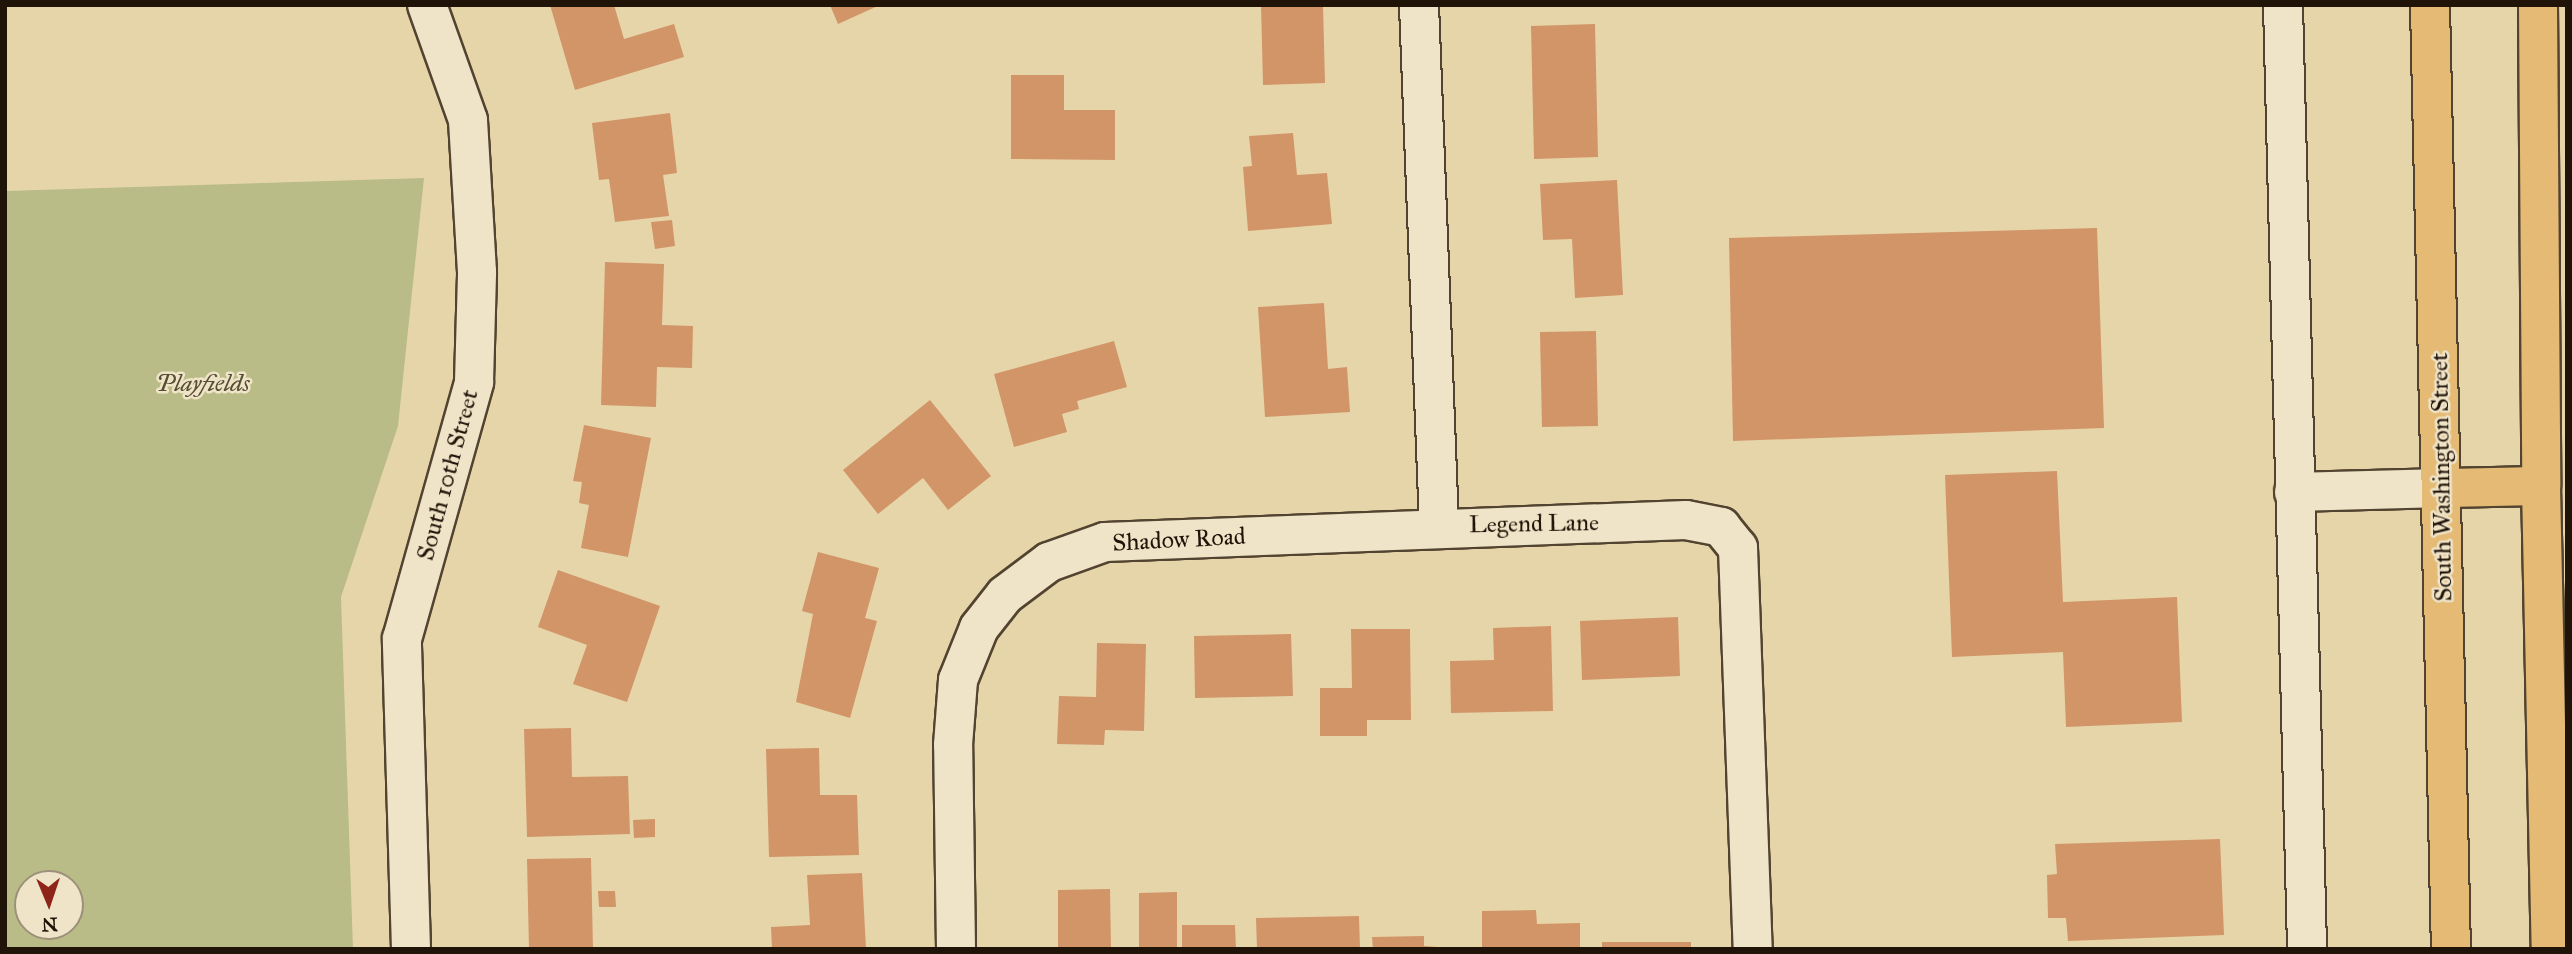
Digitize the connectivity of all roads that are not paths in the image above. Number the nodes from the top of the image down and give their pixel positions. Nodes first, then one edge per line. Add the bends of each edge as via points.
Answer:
1 (427, 5) edge
2 (1419, 5) edge
3 (2283, 5) edge
4 (2430, 5) edge
5 (2538, 5) edge
6 (2554, 485) edge
7 (2443, 488) junction
8 (2294, 492) junction
9 (1439, 526) junction
10 (411, 949) edge
11 (956, 949) edge
12 (1754, 949) edge
13 (2307, 949) edge
14 (2451, 949) edge
15 (2551, 949) edge

1 - 10 street, South 10th Street via 468,120 477,272 474,383 402,639
2 - 9 street, Legend Lane
3 - 8 street
4 - 7 main road, South Washington Street
5 - 6 main road
6 - 7 main road
6 - 15 main road
7 - 8 street
7 - 14 main road, South Washington Street
8 - 13 street
9 - 11 street, Shadow Road via 1105,542 1049,562 1006,595 979,628 958,680 953,746
9 - 12 street, Legend Lane via 1686,520 1721,527 1738,548

